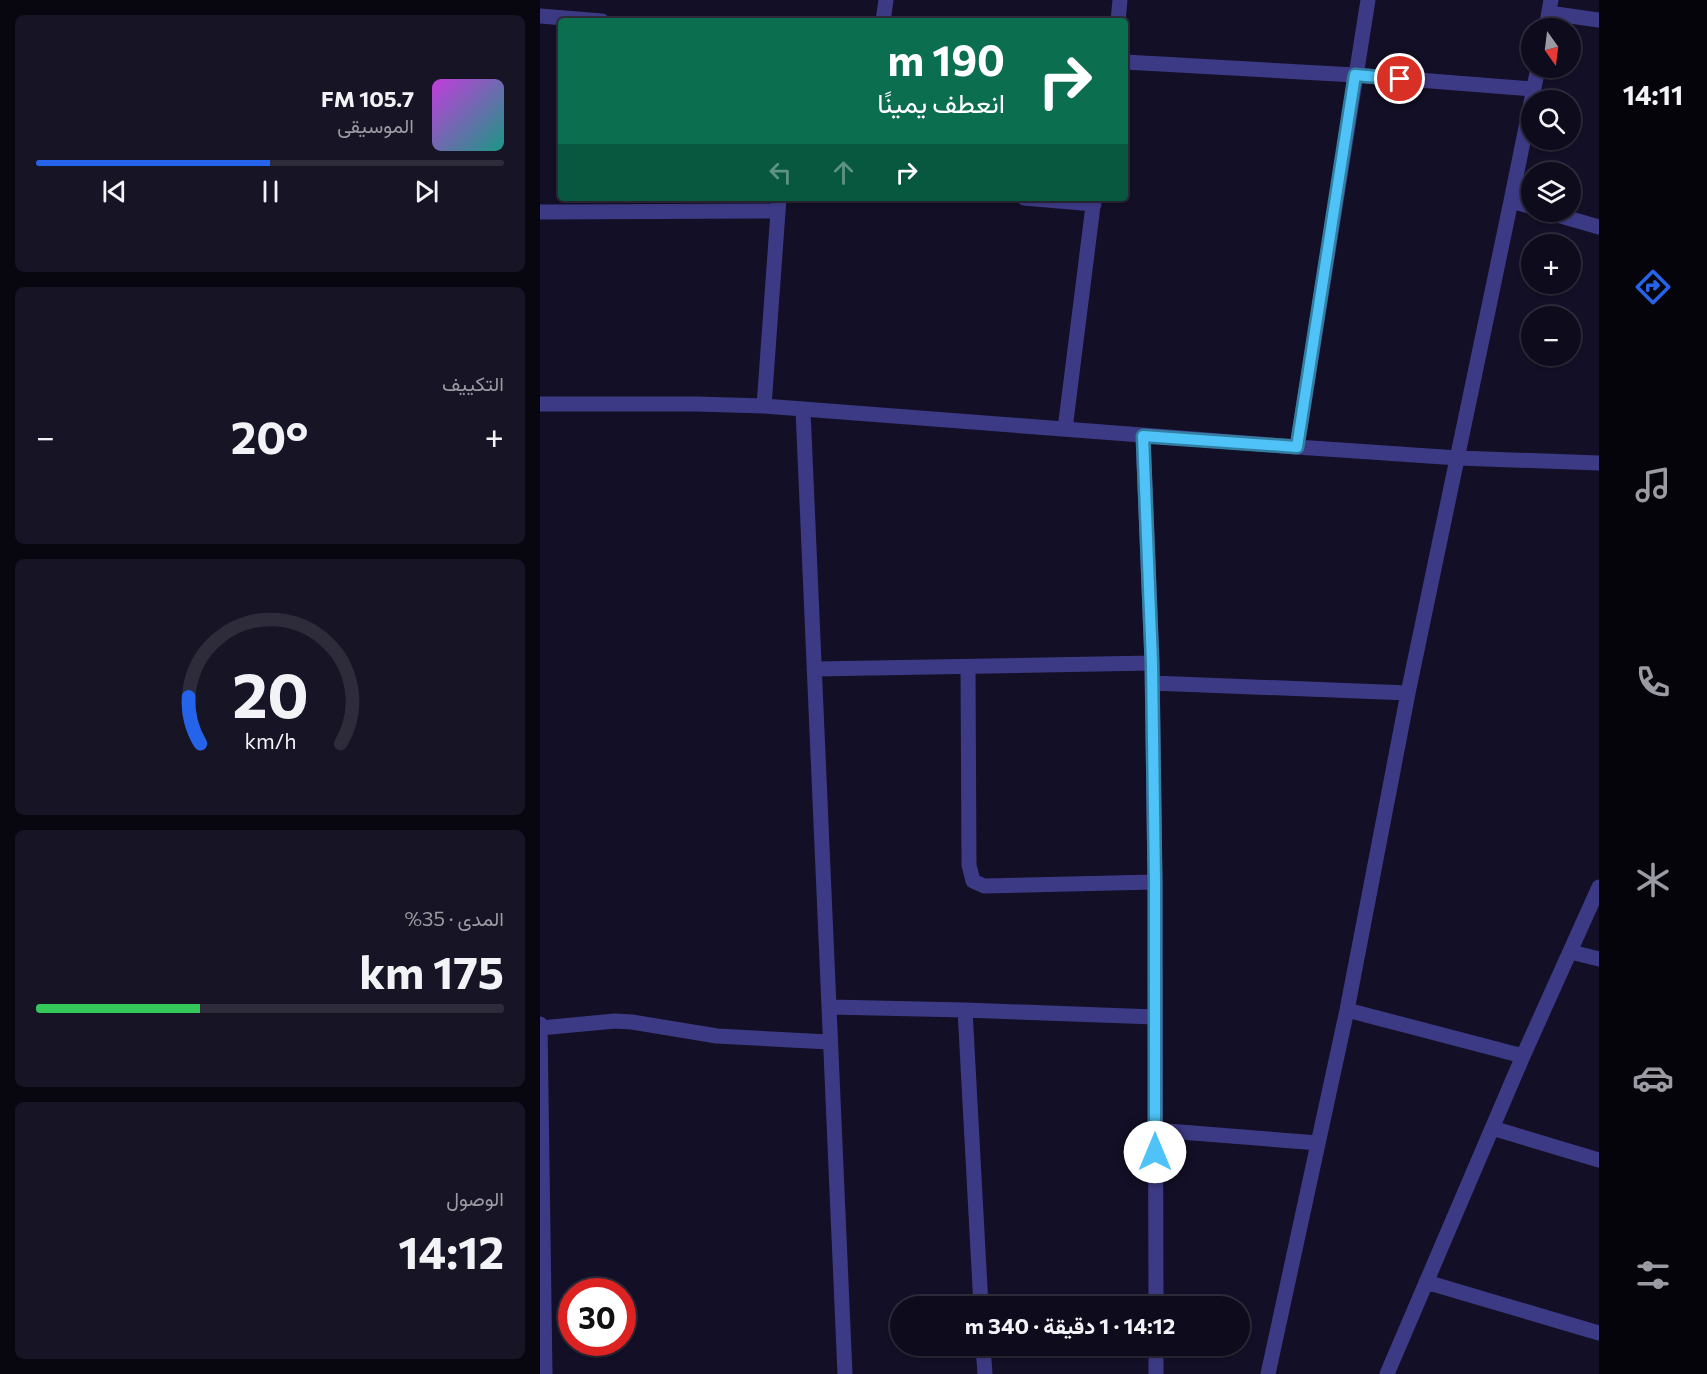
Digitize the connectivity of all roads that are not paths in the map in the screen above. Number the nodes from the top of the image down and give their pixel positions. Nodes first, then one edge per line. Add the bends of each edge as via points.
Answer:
1 (886, 0) edge
2 (1120, 0) edge
3 (1368, 0) edge
4 (1549, 14) edge
5 (540, 16) edge
6 (565, 18) edge
7 (883, 18) edge
8 (1118, 18) edge
9 (1599, 20) edge
10 (1128, 62) edge
11 (1355, 75) junction
12 (1536, 78) edge
13 (1533, 89) junction
14 (1094, 201) edge
15 (1511, 201) junction
16 (1521, 204) edge
17 (779, 205) edge
18 (540, 212) edge
19 (1581, 222) edge
20 (1599, 227) edge
21 (540, 404) edge
22 (764, 406) junction
23 (803, 410) junction
24 (1065, 429) junction
25 (1143, 436) junction
26 (1297, 447) junction
27 (1458, 458) junction
28 (1599, 463) edge
29 (1152, 663) junction
30 (968, 667) junction
31 (814, 669) junction
32 (1152, 683) junction
33 (1408, 693) junction
34 (1155, 882) junction
35 (1599, 887) edge
36 (1571, 952) junction
37 (1599, 959) edge
38 (829, 1007) junction
39 (965, 1010) junction
40 (1347, 1010) junction
41 (1155, 1017) junction
42 (540, 1026) edge
43 (830, 1042) junction
44 (1523, 1056) junction
45 (1492, 1128) junction
46 (1155, 1130) junction
47 (1318, 1143) junction
48 (1599, 1160) edge
49 (1426, 1282) junction
50 (980, 1296) edge
51 (1155, 1296) edge
52 (1599, 1333) edge
53 (984, 1356) edge
54 (1156, 1356) edge
55 (545, 1374) edge
56 (845, 1374) edge
57 (985, 1374) edge
58 (1156, 1374) edge
59 (1268, 1374) edge
60 (1387, 1374) edge

1 - 7 street
2 - 8 street
3 - 11 street
4 - 9 street
5 - 6 street
10 - 11 street
11 - 13 street
11 - 26 street
12 - 13 street
13 - 15 street
14 - 24 street
15 - 16 street
15 - 27 street
17 - 18 street
17 - 22 street
19 - 20 street
21 - 22 street
22 - 23 street
23 - 24 street
23 - 31 street
24 - 25 street
25 - 26 street
25 - 29 street
26 - 27 street
27 - 28 street
27 - 33 street
29 - 30 street
29 - 32 street
30 - 31 street
30 - 34 street via 969,865 973,881 984,886
31 - 38 street
32 - 33 street
32 - 34 street
33 - 40 street
34 - 41 street
35 - 36 street
36 - 37 street
36 - 44 street
38 - 39 street
38 - 43 street
39 - 41 street
39 - 50 street
40 - 44 street
40 - 47 street
41 - 46 street
42 - 43 street via 615,1021 717,1036
42 - 55 street
43 - 56 street
44 - 45 street
45 - 48 street
45 - 49 street
46 - 47 street
46 - 51 street
47 - 59 street
49 - 52 street
49 - 60 street
53 - 57 street
54 - 58 street

